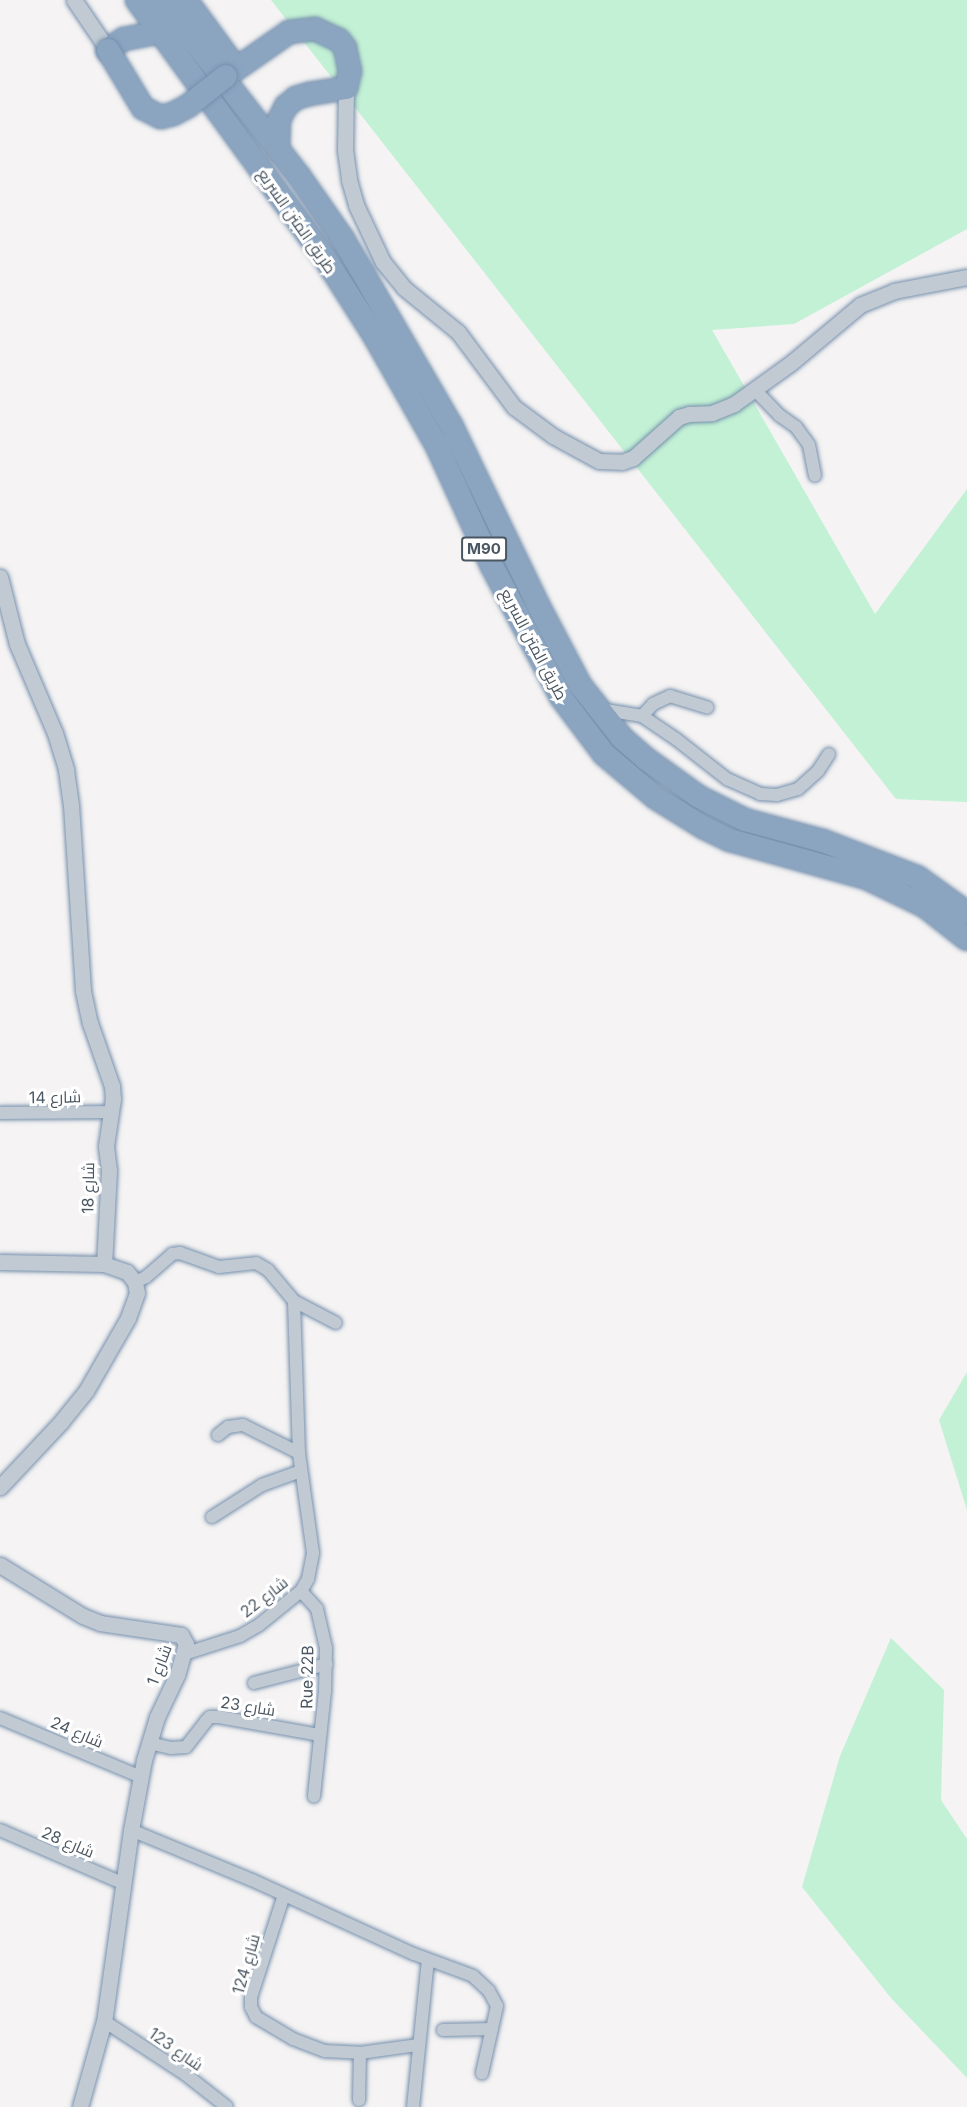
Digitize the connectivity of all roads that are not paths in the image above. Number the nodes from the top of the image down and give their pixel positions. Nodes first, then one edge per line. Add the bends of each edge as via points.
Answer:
1 (74, 0) edge
2 (186, 0) edge
3 (147, 2) edge
4 (161, 32) junction
5 (116, 44) junction
6 (231, 72) junction
7 (346, 88) junction
8 (278, 150) junction
9 (967, 278) edge
10 (755, 390) junction
11 (815, 475) dead end
12 (0, 577) edge
13 (707, 707) dead end
14 (598, 709) junction
15 (642, 716) junction
16 (829, 754) dead end
17 (967, 913) edge
18 (967, 939) edge
19 (111, 1112) junction
20 (0, 1113) edge
21 (0, 1262) edge
22 (104, 1264) junction
23 (135, 1282) junction
24 (294, 1301) junction
25 (336, 1323) dead end
26 (218, 1435) dead end
27 (299, 1453) junction
28 (301, 1471) junction
29 (2, 1482) edge
30 (212, 1516) dead end
31 (0, 1565) edge
32 (301, 1591) junction
33 (184, 1654) junction
34 (327, 1664) junction
35 (254, 1683) dead end
36 (0, 1718) edge
37 (320, 1735) junction
38 (149, 1743) junction
39 (141, 1777) junction
40 (314, 1796) dead end
41 (0, 1830) edge
42 (131, 1830) junction
43 (124, 1884) junction
44 (284, 1895) junction
45 (428, 1959) junction
46 (104, 2021) junction
47 (492, 2029) junction
48 (443, 2030) dead end
49 (418, 2045) junction
50 (360, 2053) junction
51 (482, 2073) dead end
52 (359, 2100) dead end
53 (80, 2107) edge
54 (227, 2107) edge
55 (413, 2107) edge

1 - 5 street
2 - 6 highway
3 - 4 highway, طريق المتن السريع / M90
3 - 5 highway
3 - 8 highway, طريق المتن السريع / M90
4 - 5 highway
4 - 18 highway, طريق المتن السريع / M90 via 325,258 374,335 437,446 491,564 561,697 604,753 656,798 703,827 730,840 867,878 924,906
5 - 6 highway, bridge via 143,108 161,117 188,106
6 - 7 highway via 289,32 315,29 339,40 345,48 350,71
7 - 8 highway via 309,94 286,106 279,120
7 - 10 street via 345,150 349,180 378,253 404,288 458,332 502,395 524,416 588,457 608,463 622,462 633,458 679,417 720,411
8 - 14 highway, طريق المتن السريع / M90 via 343,239 451,424 543,615 580,685
9 - 10 street via 894,291 860,305
10 - 11 street via 796,428 808,445
12 - 19 street, شارع 18 via 17,644 55,733 66,770 83,991 112,1086
13 - 15 street via 670,696 653,704
14 - 15 street
14 - 17 highway, طريق المتن السريع / M90 via 646,759 699,796 745,820 870,857 916,877
15 - 16 street via 727,778 760,794 777,795 798,789 818,771
19 - 20 street, شارع 14
19 - 22 street, شارع 18 via 106,1146 109,1170
21 - 22 street
22 - 23 street via 127,1272
23 - 24 street via 172,1254 180,1253 219,1267 249,1262 262,1266
23 - 29 street via 135,1303 86,1391
24 - 25 street
24 - 27 street, شارع 22
26 - 27 street via 228,1427 243,1425
27 - 28 street, شارع 22
28 - 30 street via 262,1485
28 - 32 street, شارع 22 via 313,1552 308,1579
31 - 33 street, شارع 1 via 100,1623 181,1635 186,1644
32 - 33 street, شارع 22 via 240,1636
32 - 34 street, Rue 22B via 321,1620
33 - 38 street, شارع 1
34 - 35 street
34 - 37 street, Rue 22B
36 - 39 street, شارع 24
37 - 38 street, شارع 23 via 210,1717 186,1747
37 - 40 street, Rue 22B
38 - 39 street, شارع 1
39 - 42 street, شارع 1
41 - 43 street, شارع 28
42 - 43 street, شارع 1
42 - 44 street
43 - 46 street, شارع 1
44 - 45 street
44 - 50 street, شارع 124 via 251,2007 256,2017 292,2038 326,2051
45 - 47 street via 483,1983 497,2006
45 - 49 street
46 - 53 street, شارع 1
46 - 54 street, شارع 123
47 - 48 street
47 - 51 street
49 - 50 street, شارع 124
49 - 55 street
50 - 52 street

